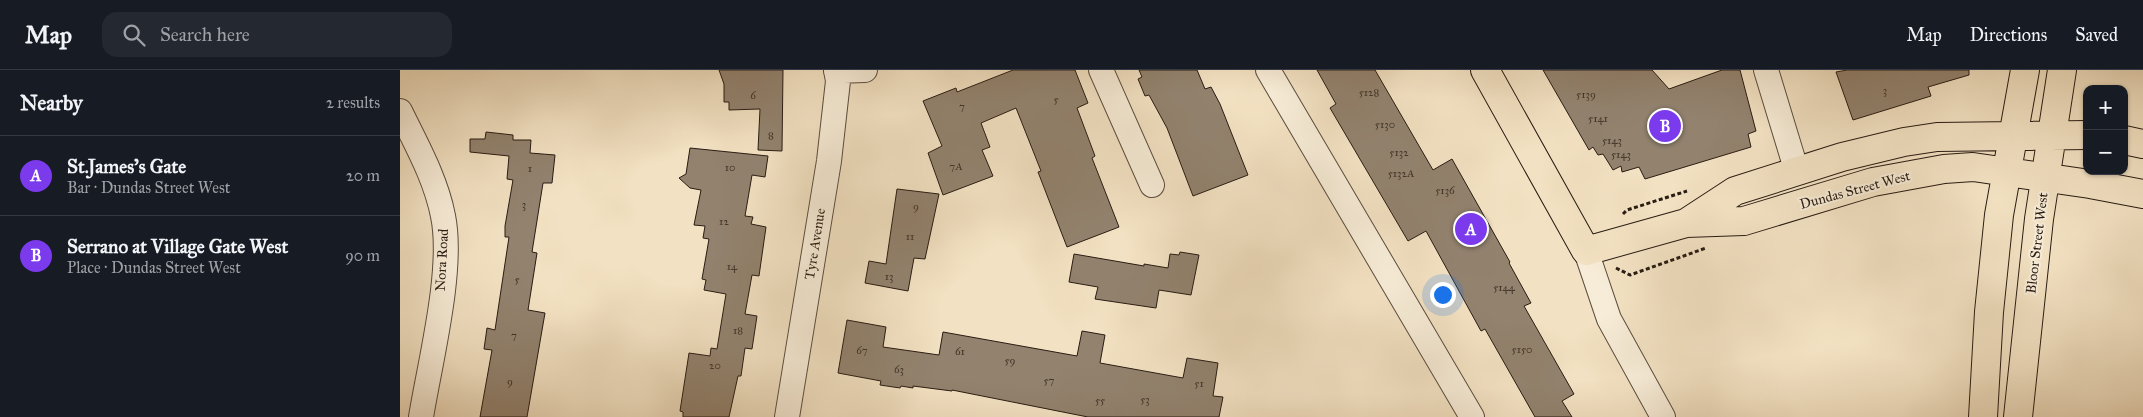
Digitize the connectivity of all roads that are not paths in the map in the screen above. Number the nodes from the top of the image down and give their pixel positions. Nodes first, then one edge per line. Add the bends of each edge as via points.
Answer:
1 (865, 70) edge
2 (1101, 70) edge
3 (1268, 70) edge
4 (1485, 70) edge
5 (1766, 70) edge
6 (2025, 70) edge
7 (2062, 70) edge
8 (836, 71) edge
9 (400, 111) edge
10 (2083, 135) edge
11 (2052, 136) junction
12 (2014, 137) junction
13 (2128, 141) edge
14 (2143, 144) edge
15 (1797, 172) junction
16 (2008, 172) junction
17 (2045, 178) junction
18 (1152, 185) dead end
19 (2143, 194) edge
20 (1686, 223) junction
21 (1586, 251) junction
22 (421, 417) edge
23 (787, 417) edge
24 (1472, 417) edge
25 (1663, 417) edge
26 (1984, 417) edge
27 (2018, 417) edge

1 - 8 street
2 - 18 street
3 - 24 street
4 - 21 main road
5 - 15 street
6 - 12 main road
7 - 11 main road, Bloor Street West
8 - 23 street, Tyre Avenue via 838,81 829,161
9 - 22 street, Nora Road via 435,190 446,239 440,306
10 - 11 main road, Dundas Street West
11 - 12 main road, Dundas Street West
11 - 17 main road, Bloor Street West
12 - 15 main road, Dundas Street West via 1937,137 1904,142
12 - 16 main road
13 - 14 main road
15 - 20 main road, Dundas Street West via 1735,191
16 - 17 main road, Dundas Street West
16 - 20 main road, Dundas Street West via 1973,167 1911,174 1873,182 1744,222
16 - 26 main road via 1999,215 1993,272
17 - 19 main road, Dundas Street West
17 - 27 main road, Bloor Street West
20 - 21 main road, Dundas Street West
21 - 25 street via 1610,319

